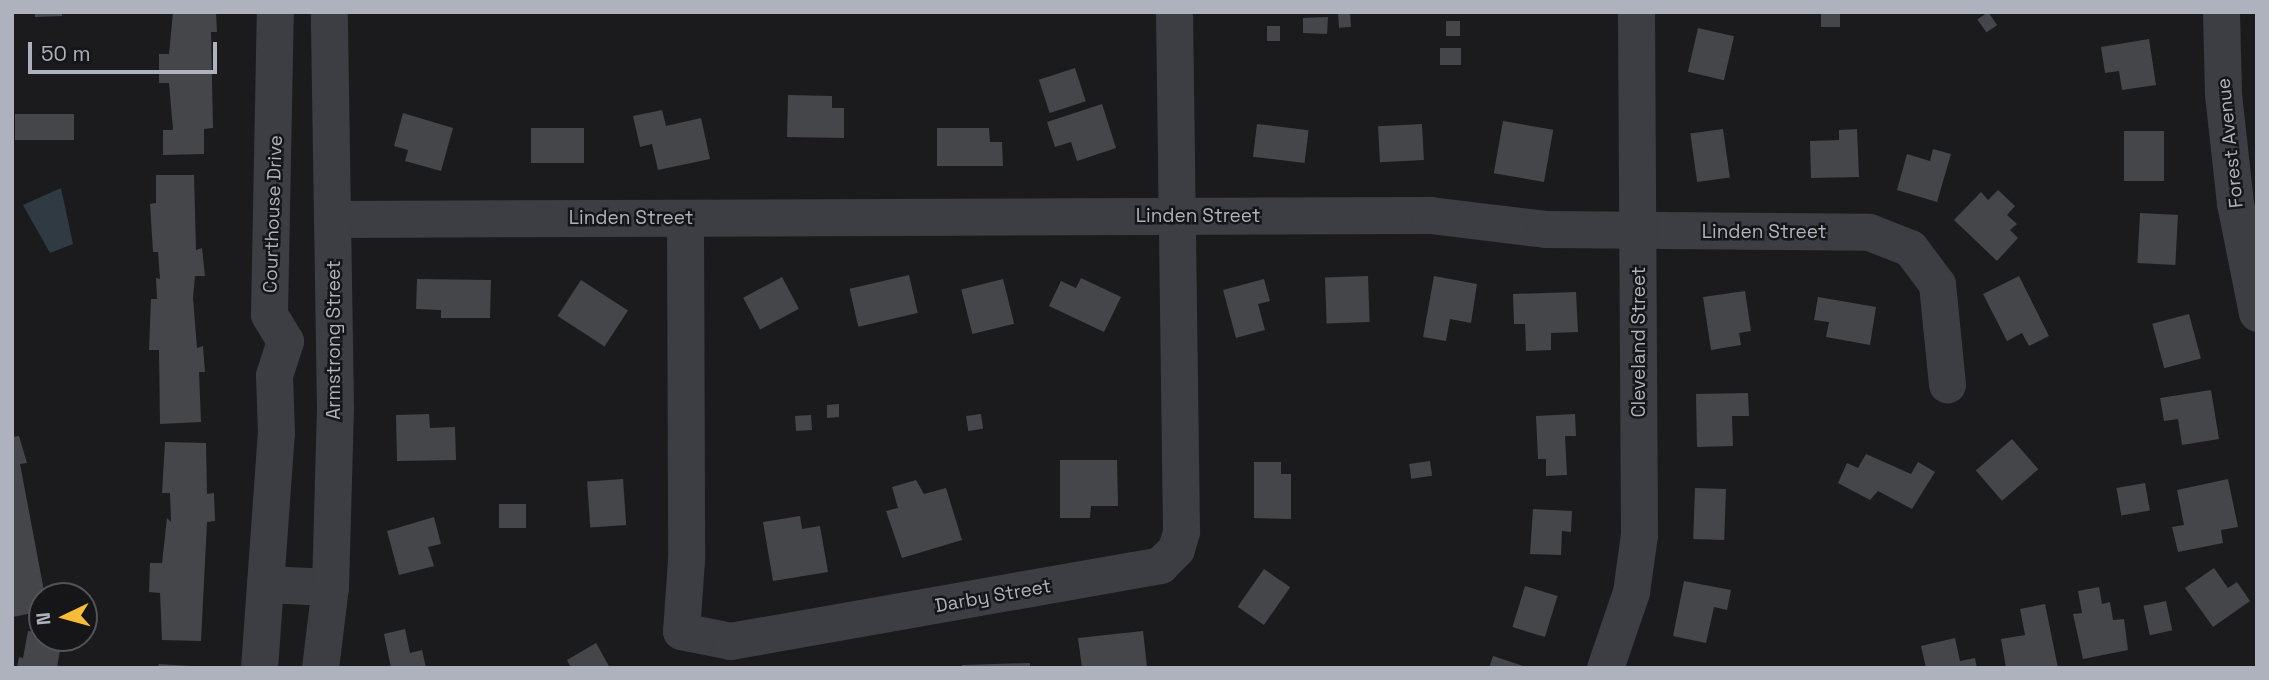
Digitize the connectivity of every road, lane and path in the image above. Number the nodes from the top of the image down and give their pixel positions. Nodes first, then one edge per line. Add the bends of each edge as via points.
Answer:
1 (1174, 12) edge
2 (1636, 12) edge
3 (2221, 12) edge
4 (329, 27) edge
5 (275, 29) edge
6 (1177, 216) junction
7 (685, 218) junction
8 (334, 219) junction
9 (1639, 232) junction
10 (2257, 313) edge
11 (1947, 385) dead end
12 (265, 584) junction
13 (330, 587) junction
14 (259, 668) edge
15 (320, 668) edge
16 (1605, 668) edge

1 - 6 street, Darby Street
2 - 9 street, Cleveland Street
3 - 10 street, Forest Avenue via 2223,94 2235,202
4 - 5 street, Courthouse Drive
4 - 8 street, Armstrong Street
5 - 12 street, Courthouse Drive via 269,314 285,341 274,375 276,433
6 - 7 street, Linden Street
6 - 7 street, Darby Street via 1181,531 1176,550 1167,560 1148,569 730,641 681,631 686,559
6 - 9 street, Linden Street via 1430,215 1545,229
7 - 8 street, Linden Street
8 - 13 street, Armstrong Street
9 - 11 street, Linden Street via 1869,232 1891,237 1910,248 1937,284
9 - 16 street, Cleveland Street via 1639,534 1631,592
12 - 13 street
12 - 14 street, Courthouse Drive
13 - 15 street, Armstrong Street

